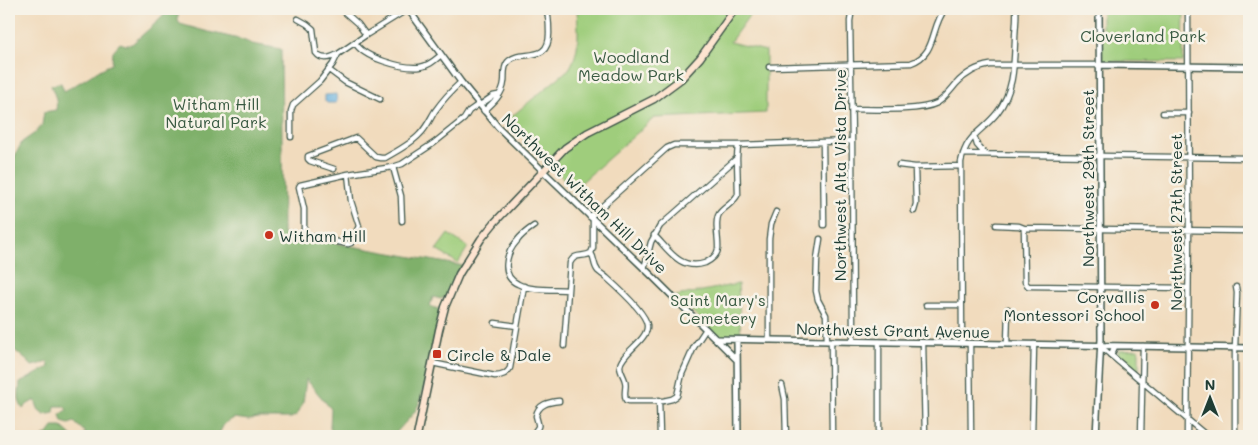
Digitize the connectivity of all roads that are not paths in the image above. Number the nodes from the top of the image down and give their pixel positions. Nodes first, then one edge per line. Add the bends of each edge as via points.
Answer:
1 (341, 9) edge
2 (408, 9) edge
3 (546, 9) edge
4 (735, 9) edge
5 (852, 9) edge
6 (945, 9) edge
7 (1016, 9) edge
8 (1099, 9) edge
9 (1188, 9) edge
10 (298, 19) dead end
11 (366, 34) junction
12 (355, 42) junction
13 (338, 54) junction
14 (441, 55) junction
15 (1014, 64) junction
16 (850, 65) junction
17 (1099, 65) junction
18 (1188, 66) junction
19 (1249, 67) edge
20 (769, 68) dead end
21 (328, 70) junction
22 (461, 82) junction
23 (498, 95) junction
24 (380, 99) dead end
25 (480, 105) junction
26 (851, 110) junction
27 (484, 111) junction
28 (1163, 113) dead end
29 (1189, 113) junction
30 (974, 135) junction
31 (291, 137) dead end
32 (852, 141) junction
33 (823, 142) junction
34 (738, 145) junction
35 (963, 154) junction
36 (986, 154) junction
37 (1099, 155) junction
38 (1189, 157) junction
39 (737, 158) junction
40 (1249, 158) edge
41 (899, 165) dead end
42 (394, 166) junction
43 (961, 166) junction
44 (915, 167) junction
45 (334, 169) dead end
46 (543, 171) junction
47 (348, 174) junction
48 (776, 212) dead end
49 (914, 212) dead end
50 (592, 218) junction
51 (402, 221) dead end
52 (824, 225) dead end
53 (996, 225) dead end
54 (534, 226) dead end
55 (1024, 228) junction
56 (1100, 229) junction
57 (1189, 231) junction
58 (1249, 231) edge
59 (654, 235) junction
60 (820, 239) dead end
61 (591, 253) junction
62 (644, 269) junction
63 (524, 286) junction
64 (1100, 287) junction
65 (1236, 287) dead end
66 (1188, 288) junction
67 (568, 290) junction
68 (926, 305) dead end
69 (961, 305) junction
70 (1008, 309) dead end
71 (495, 323) dead end
72 (517, 326) junction
73 (706, 329) junction
74 (717, 339) junction
75 (737, 340) junction
76 (769, 340) junction
77 (829, 341) junction
78 (853, 341) junction
79 (879, 342) junction
80 (924, 343) junction
81 (962, 344) junction
82 (970, 344) junction
83 (1007, 344) junction
84 (1034, 344) junction
85 (564, 346) dead end
86 (1100, 346) junction
87 (1116, 346) junction
88 (1143, 346) junction
89 (1187, 347) junction
90 (1235, 348) junction
91 (1249, 348) edge
92 (1111, 355) junction
93 (737, 360) junction
94 (432, 363) junction
95 (1143, 382) junction
96 (782, 385) dead end
97 (659, 400) junction
98 (559, 401) dead end
99 (1186, 419) junction
100 (417, 436) edge
101 (532, 436) edge
102 (660, 436) edge
103 (738, 436) edge
104 (786, 436) edge
105 (832, 436) edge
106 (879, 436) edge
107 (925, 436) edge
108 (971, 436) edge
109 (1032, 436) edge
110 (1096, 436) edge
111 (1142, 436) edge
112 (1187, 436) edge
113 (1207, 436) edge
114 (1235, 436) edge

1 - 11 street
2 - 11 street
2 - 14 street, Northwest Witham Hill Drive
3 - 23 street via 549,20 547,45 538,54 518,56 507,62 503,87
4 - 46 main road via 700,58 675,84 649,102 576,140
5 - 16 street, Northwest Alta Vista Drive
6 - 16 street via 937,22 928,51 916,61
7 - 15 street
8 - 17 street, Northwest 29th Street
9 - 18 street, Northwest 27th Street
10 - 13 street via 312,29 318,56 330,58
11 - 12 street
12 - 13 street
12 - 14 street via 364,52 396,64 421,67
13 - 21 street
14 - 22 street, Northwest Witham Hill Drive
15 - 17 street
15 - 26 street via 990,65 972,71 942,99 929,106
15 - 30 street via 1004,102
16 - 20 street
16 - 26 street, Northwest Alta Vista Drive
17 - 18 street
17 - 37 street, Northwest 29th Street
18 - 19 street
18 - 29 street, Northwest 27th Street
21 - 24 street
21 - 31 street via 293,105
22 - 25 street, Northwest Witham Hill Drive
22 - 45 street via 447,96 420,135 385,158 376,157 356,138 308,156 310,161
23 - 25 street
23 - 27 street
25 - 27 street, Northwest Witham Hill Drive
25 - 42 street via 434,143
26 - 32 street, Northwest Alta Vista Drive
27 - 46 street, Northwest Witham Hill Drive
28 - 29 street
29 - 38 street, Northwest 27th Street
30 - 35 street
30 - 36 street via 979,149
32 - 33 street
32 - 78 street, Northwest Alta Vista Drive
33 - 34 street
33 - 52 street
34 - 39 street
34 - 50 street via 670,146
35 - 36 street
35 - 43 street
36 - 37 street
37 - 38 street
37 - 56 street, Northwest 29th Street
38 - 40 street
38 - 57 street, Northwest 27th Street
39 - 59 street via 667,219
39 - 59 street via 738,194 718,216 718,247 708,262 683,262 671,255
41 - 44 street
42 - 47 street
42 - 51 street via 401,196
43 - 44 street
43 - 69 street
44 - 49 street
46 - 50 street, Northwest Witham Hill Drive
46 - 94 main road via 495,222 467,260 445,307
47 - 47 street via 351,201 359,226 353,241 348,244 305,234 300,185
48 - 76 street via 770,240
50 - 61 street
50 - 62 street, Northwest Witham Hill Drive
53 - 55 street
54 - 63 street via 516,241 507,262 511,279
55 - 56 street
55 - 64 street via 1026,285
56 - 57 street
56 - 64 street, Northwest 29th Street
57 - 58 street
57 - 66 street, Northwest 27th Street
59 - 62 street
60 - 77 street via 816,291 826,316
61 - 67 street via 572,259
61 - 97 street via 596,269 646,319 647,329 643,337 620,366 626,382 624,398 629,401
62 - 73 street, Northwest Witham Hill Drive
63 - 67 street
63 - 72 street
64 - 66 street
64 - 86 street, Northwest 29th Street
65 - 90 street
66 - 89 street, Northwest 27th Street
67 - 85 street
68 - 69 street
69 - 81 street
70 - 83 street
71 - 72 street
72 - 94 street via 510,368 505,374 496,376
73 - 74 street, Northwest Witham Hill Drive
73 - 97 street via 682,374 677,396
74 - 75 street, Northwest Grant Avenue
74 - 93 street, Northwest Witham Hill Drive
75 - 76 street, Northwest Grant Avenue
75 - 93 street
76 - 77 street, Northwest Grant Avenue
77 - 78 street, Northwest Grant Avenue
77 - 105 street
78 - 79 street, Northwest Grant Avenue
79 - 80 street, Northwest Grant Avenue
79 - 106 street
80 - 81 street, Northwest Grant Avenue
80 - 107 street
81 - 82 street, Northwest Grant Avenue
82 - 83 street, Northwest Grant Avenue
82 - 108 street
83 - 84 street, Northwest Grant Avenue
84 - 86 street, Northwest Grant Avenue
84 - 109 street
86 - 87 street, Northwest Grant Avenue
86 - 92 street
86 - 110 street, Northwest 29th Street
87 - 88 street, Northwest Grant Avenue
87 - 92 street
88 - 89 street, Northwest Grant Avenue
88 - 95 street
89 - 90 street, Northwest Grant Avenue
89 - 99 street, Northwest 27th Street
90 - 91 street, Northwest Grant Avenue
90 - 114 street
92 - 95 street
93 - 103 street
94 - 100 main road
95 - 99 street
95 - 111 street
96 - 104 street
97 - 102 street
98 - 101 street via 538,409 539,424
99 - 112 street, Northwest 27th Street
99 - 113 street

